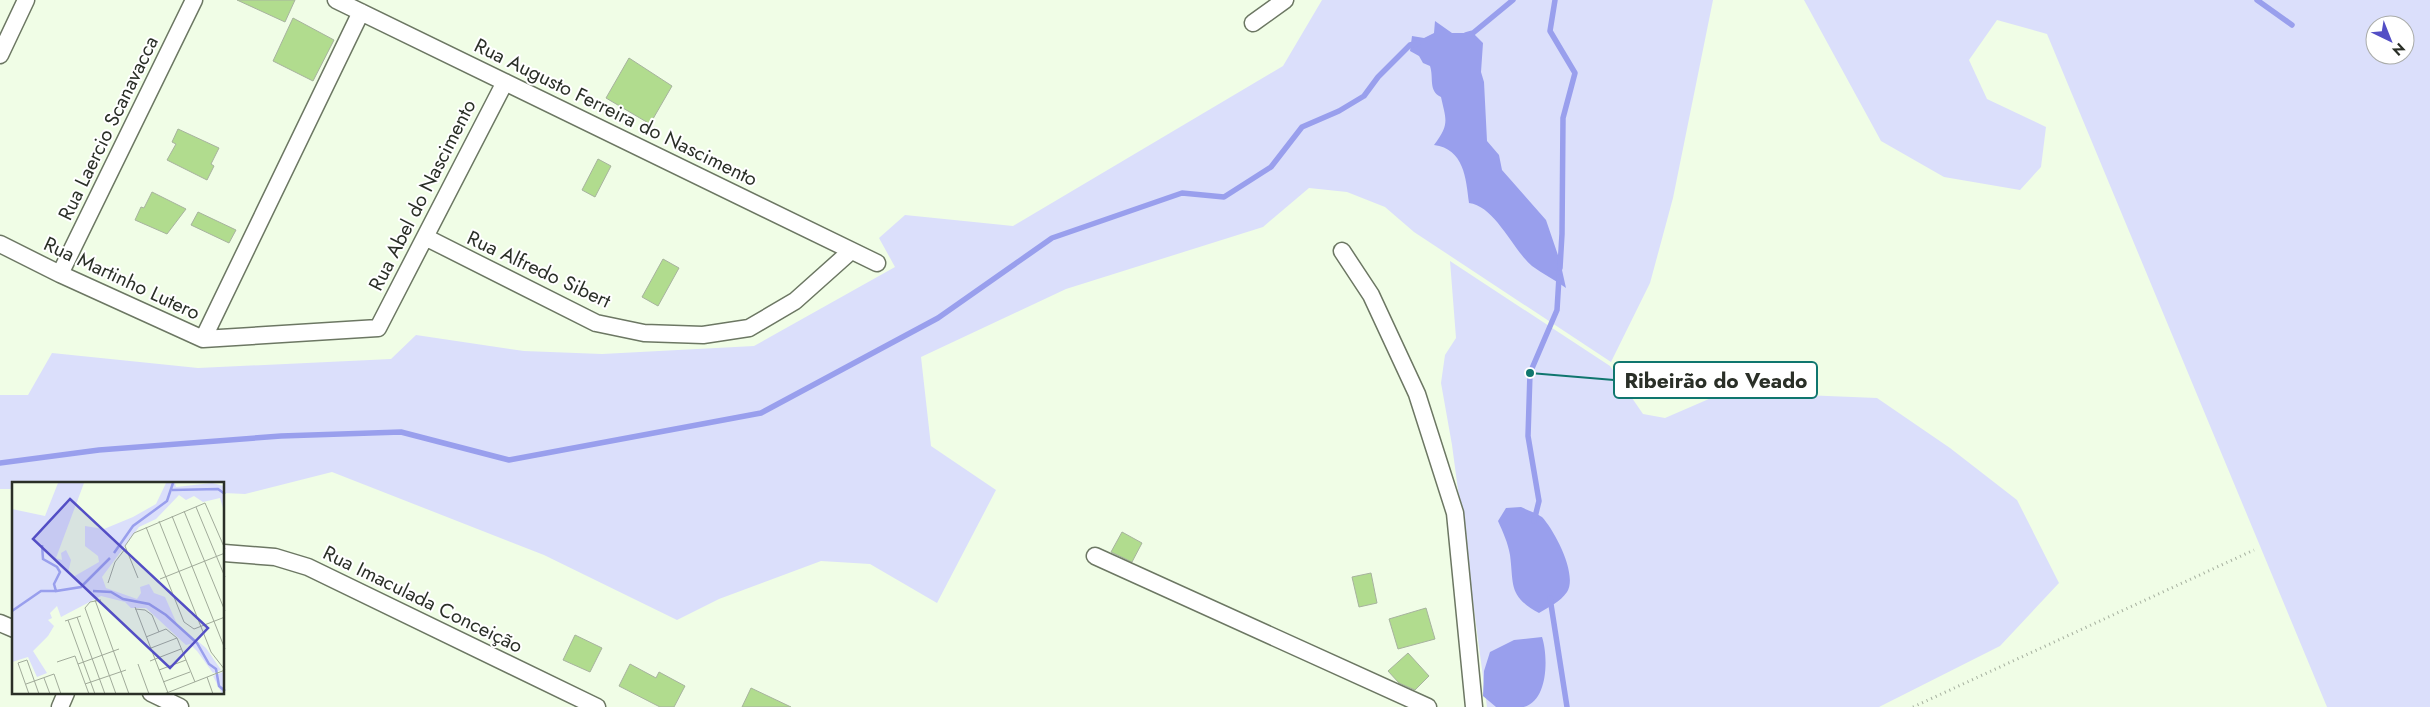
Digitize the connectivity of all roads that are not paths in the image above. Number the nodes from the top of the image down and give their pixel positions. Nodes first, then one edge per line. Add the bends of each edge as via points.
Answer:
1 (26, 0) edge
2 (194, 0) edge
3 (336, 0) edge
4 (1285, 0) edge
5 (361, 12) junction
6 (1253, 22) dead end
7 (0, 55) edge
8 (505, 82) junction
9 (425, 238) junction
10 (0, 244) edge
11 (851, 251) junction
12 (1342, 251) dead end
13 (877, 263) dead end
14 (60, 274) junction
15 (378, 328) joint
16 (203, 339) junction
17 (225, 553) edge
18 (1095, 556) dead end
19 (0, 623) edge
20 (12, 628) edge
21 (66, 694) edge
22 (153, 694) edge
23 (60, 707) edge
24 (180, 707) edge
25 (597, 707) edge
26 (1428, 707) edge
27 (1474, 707) edge

1 - 7 street
2 - 14 street, Rua Laercio Scanavacca
3 - 5 street, Rua Augusto Ferreira do Nascimento
4 - 6 street
5 - 8 street, Rua Augusto Ferreira do Nascimento
5 - 16 street
8 - 9 street, Rua Abel do Nascimento
8 - 11 street, Rua Augusto Ferreira do Nascimento
9 - 11 street, Rua Alfredo Sibert via 596,323 644,333 703,335 748,328 795,301
9 - 15 street, Rua Abel do Nascimento
10 - 14 street, Rua Martinho Lutero
11 - 13 street, Rua Augusto Ferreira do Nascimento
12 - 27 street via 1371,295 1414,387 1455,513
14 - 16 street, Rua Martinho Lutero
15 - 16 street, Rua Martinho Lutero
17 - 25 street, Rua Imaculada Conceição via 275,557 308,567
18 - 26 street
19 - 20 street
21 - 23 street
22 - 24 street

